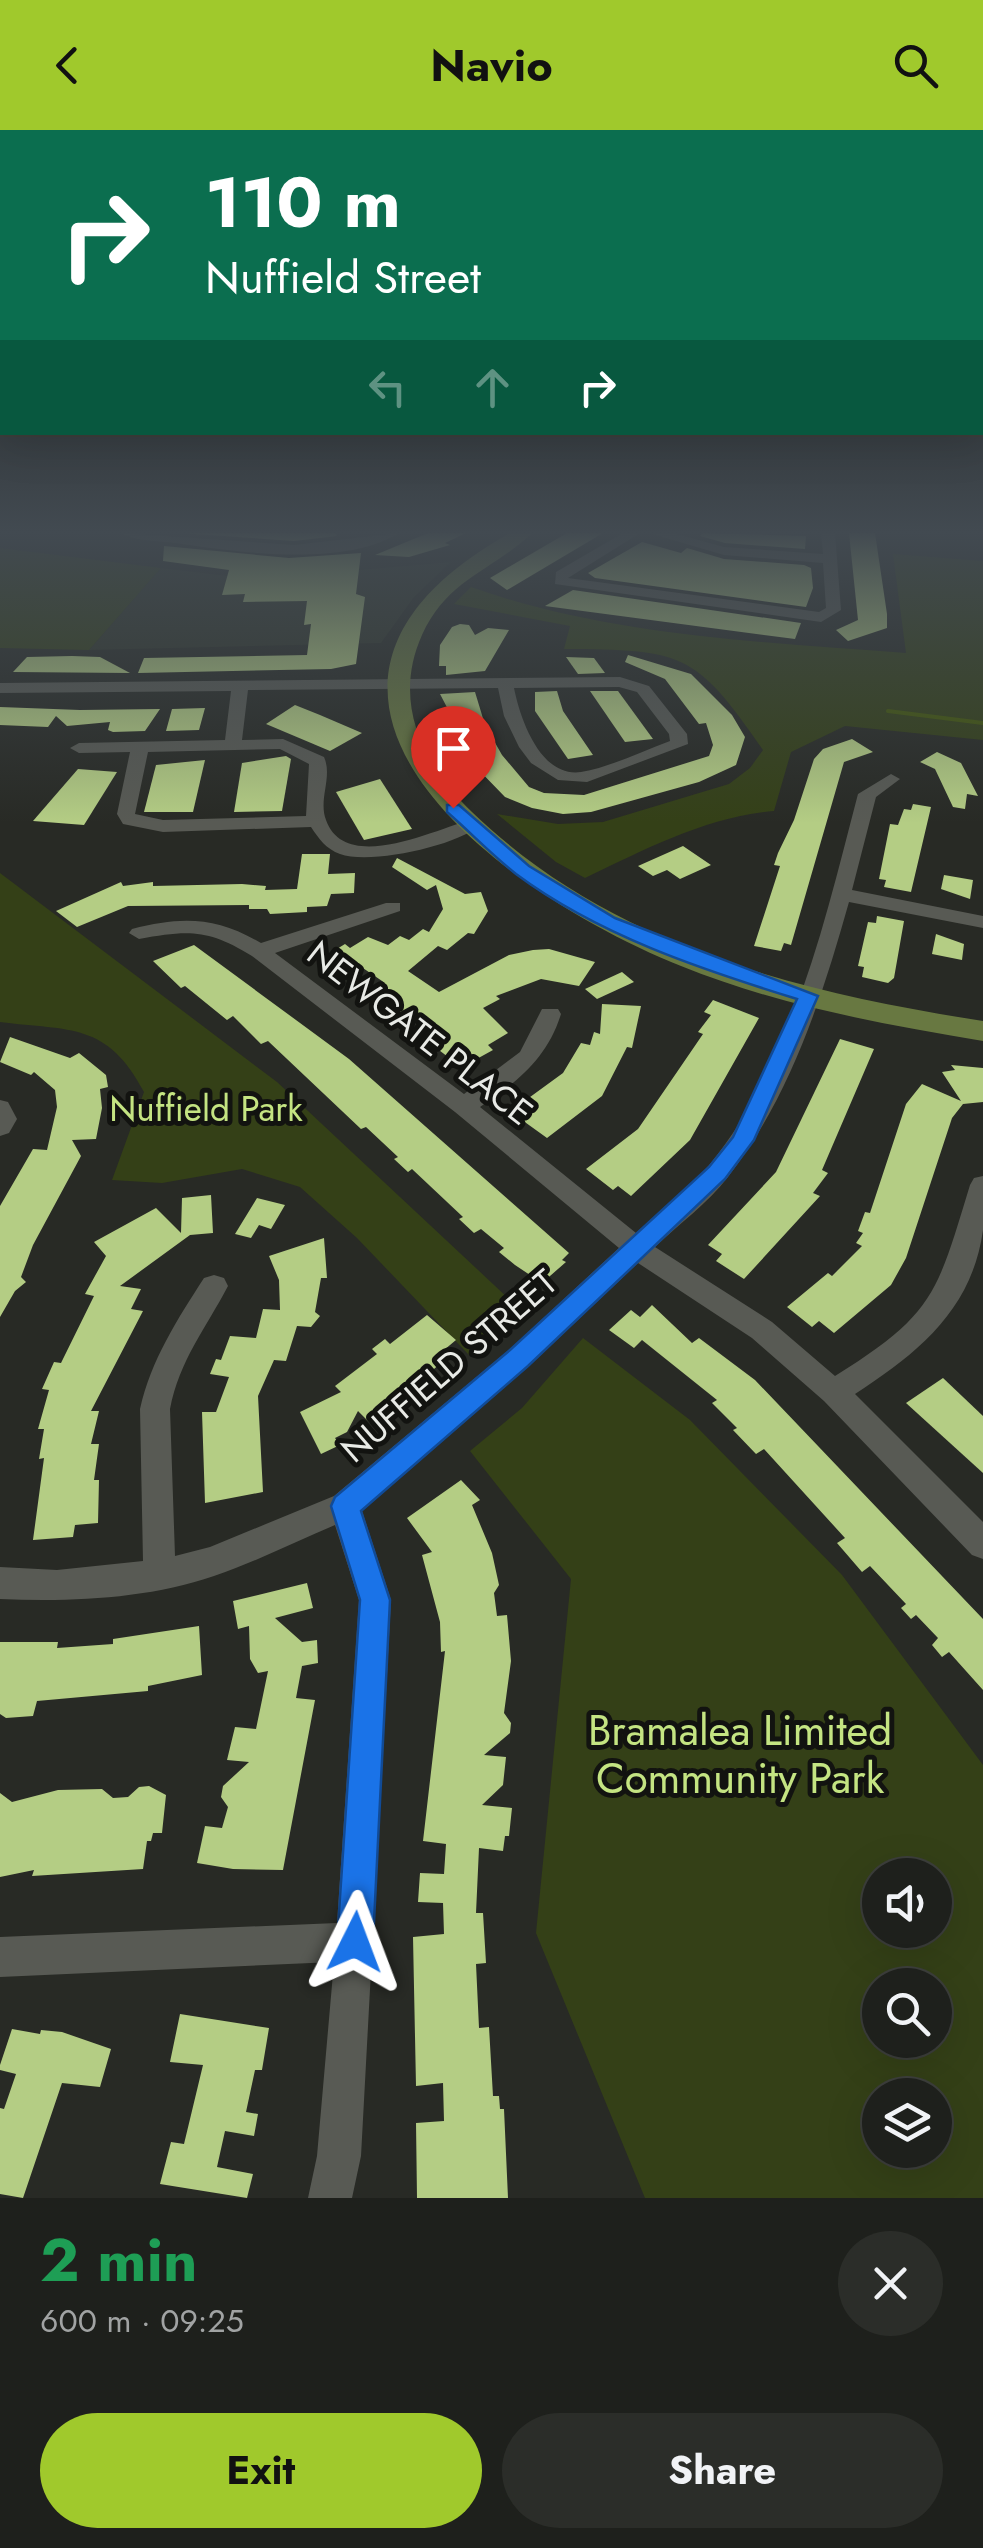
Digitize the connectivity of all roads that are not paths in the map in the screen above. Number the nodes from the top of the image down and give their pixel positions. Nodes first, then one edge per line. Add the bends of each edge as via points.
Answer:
1 (414, 630) edge
2 (505, 683) junction
3 (399, 684) junction
4 (240, 687) junction
5 (0, 688) edge
6 (233, 745) junction
7 (79, 748) dead end
8 (140, 748) junction
9 (891, 779) dead end
10 (316, 821) junction
11 (470, 826) junction
12 (842, 894) junction
13 (393, 907) dead end
14 (983, 922) edge
15 (139, 933) dead end
16 (259, 951) junction
17 (808, 996) junction
18 (550, 1014) dead end
19 (983, 1031) edge
20 (463, 1106) junction
21 (0, 1108) edge
22 (0, 1128) edge
23 (983, 1185) edge
24 (638, 1249) junction
25 (214, 1286) dead end
26 (834, 1392) junction
27 (345, 1506) junction
28 (983, 1544) edge
29 (160, 1575) junction
30 (0, 1584) edge
31 (355, 1942) junction
32 (0, 1957) edge
33 (330, 2198) edge

1 - 3 main road
2 - 2 street via 634,684 678,734 679,744 565,778 547,771 514,724
2 - 3 street
3 - 4 street
3 - 11 main road via 402,722 420,766
4 - 5 street
4 - 6 street
6 - 8 street
6 - 10 street via 283,744 315,758
7 - 8 street
8 - 10 street via 126,814 140,824
9 - 12 street, NUFFIELD STREET via 867,794
10 - 11 street via 330,844 351,851 399,850
11 - 17 main road via 523,870 608,922
12 - 14 street
12 - 17 street, NUFFIELD STREET
13 - 16 street
15 - 16 street, NEWGATE PLACE via 222,929
16 - 20 street, NEWGATE PLACE
17 - 19 main road
17 - 24 street, NUFFIELD STREET via 742,1140
18 - 20 street via 544,1040 529,1061
20 - 24 street, NEWGATE PLACE
21 - 22 street
23 - 26 street via 937,1311 916,1336
24 - 26 street, NEWGATE PLACE via 762,1330
24 - 27 street, NUFFIELD STREET
25 - 29 street via 159,1382
26 - 28 street, NEWGATE PLACE
27 - 29 street, NUFFIELD STREET via 212,1562
27 - 31 street via 375,1600
29 - 30 street, NUFFIELD STREET via 57,1586
31 - 32 street
31 - 33 street

